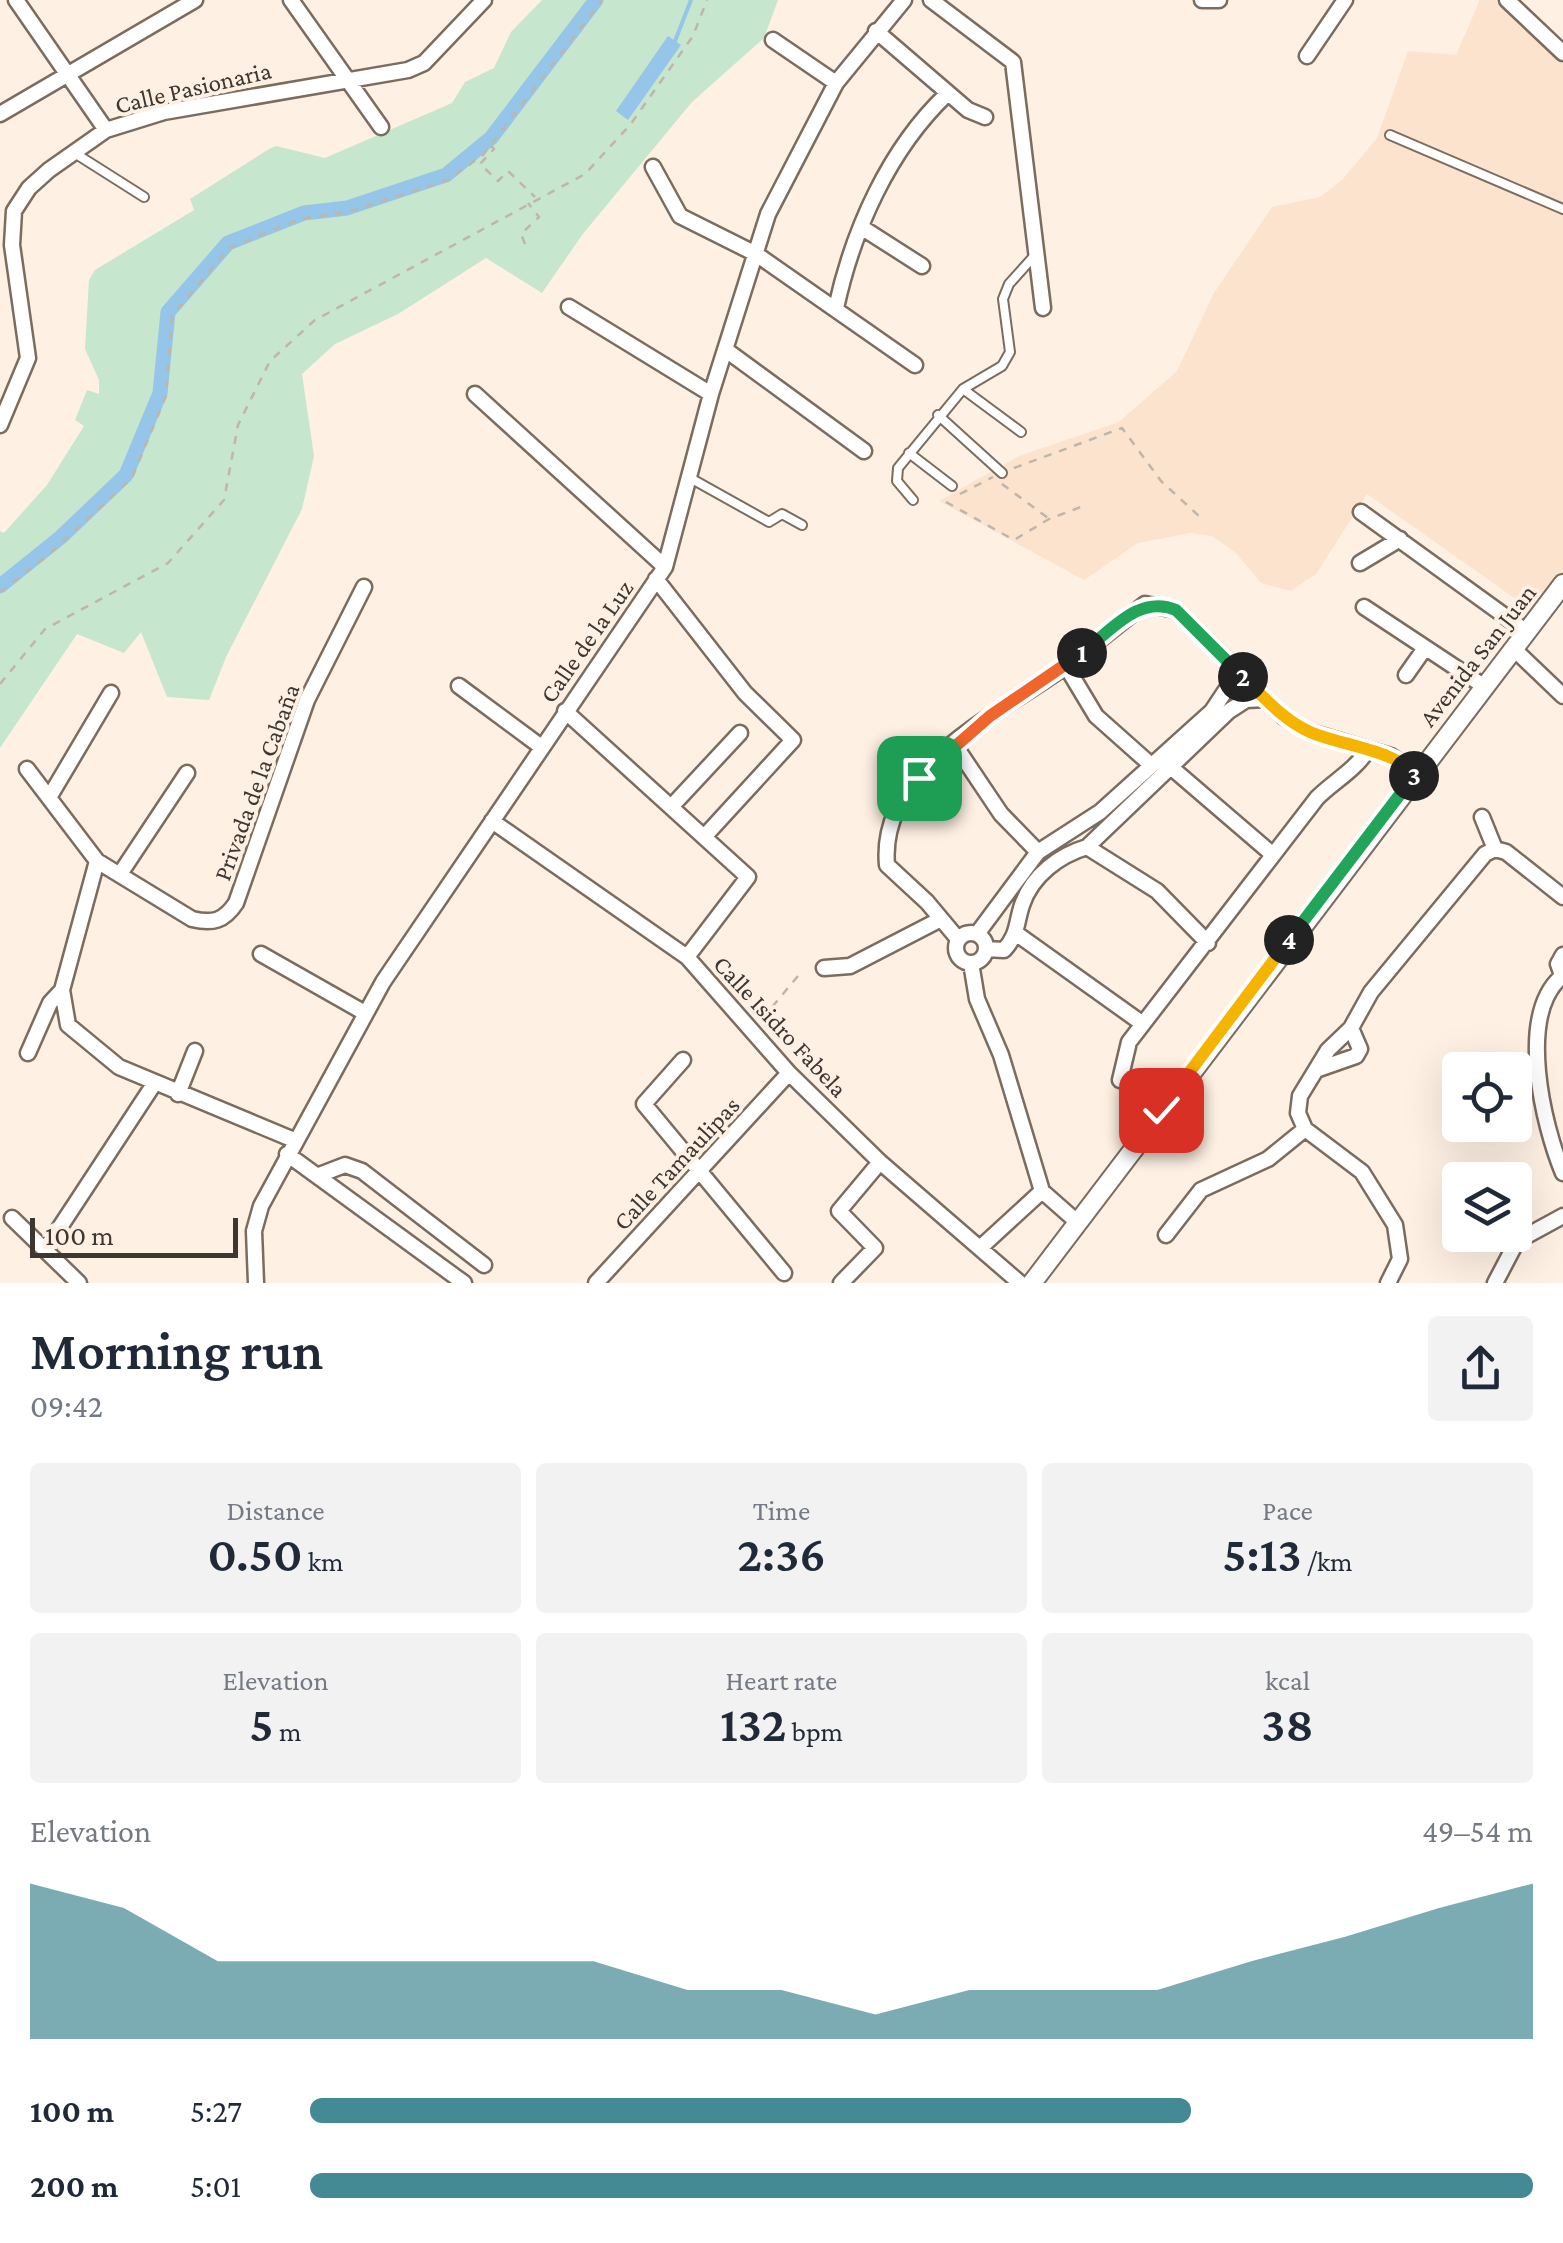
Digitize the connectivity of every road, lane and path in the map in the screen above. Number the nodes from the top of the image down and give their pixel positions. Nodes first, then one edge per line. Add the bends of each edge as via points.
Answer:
1 (16, 0) edge
2 (195, 0) edge
3 (291, 0) edge
4 (484, 0) edge
5 (602, 0) edge
6 (708, 0) edge
7 (904, 0) edge
8 (930, 0) edge
9 (1345, 0) edge
10 (1507, 0) edge
11 (876, 31) junction
12 (773, 40) dead end
13 (1563, 54) edge
14 (1306, 56) dead end
15 (66, 74) junction
16 (345, 78) junction
17 (836, 83) junction
18 (947, 94) junction
19 (0, 114) edge
20 (985, 117) dead end
21 (381, 127) dead end
22 (106, 130) junction
23 (1390, 135) dead end
24 (490, 145) junction
25 (72, 152) junction
26 (653, 166) dead end
27 (144, 197) dead end
28 (535, 197) junction
29 (527, 202) junction
30 (1563, 208) edge
31 (7, 215) edge
32 (861, 226) junction
33 (524, 244) dead end
34 (1038, 252) junction
35 (756, 254) junction
36 (922, 266) dead end
37 (570, 307) dead end
38 (836, 308) junction
39 (1043, 308) dead end
40 (726, 350) junction
41 (915, 365) dead end
42 (963, 389) junction
43 (475, 394) dead end
44 (712, 394) junction
45 (938, 415) junction
46 (0, 424) edge
47 (1021, 432) dead end
48 (864, 451) dead end
49 (909, 454) junction
50 (998, 475) junction
51 (692, 479) junction
52 (952, 486) dead end
53 (913, 500) dead end
54 (1086, 505) dead end
55 (1361, 512) dead end
56 (1200, 517) dead end
57 (1049, 519) junction
58 (802, 525) dead end
59 (1400, 539) junction
60 (1360, 563) dead end
61 (661, 573) junction
62 (1563, 584) edge
63 (364, 587) dead end
64 (0, 592) edge
65 (1364, 607) dead end
66 (1527, 632) junction
67 (1425, 648) junction
68 (1514, 649) junction
69 (1229, 663) junction
70 (1066, 666) junction
71 (1406, 675) dead end
72 (0, 684) edge
73 (458, 686) dead end
74 (1486, 686) junction
75 (111, 692) dead end
76 (1563, 696) edge
77 (1266, 699) junction
78 (564, 711) junction
79 (740, 733) dead end
80 (1340, 743) junction
81 (954, 744) junction
82 (540, 746) junction
83 (1366, 752) junction
84 (1150, 764) junction
85 (26, 769) dead end
86 (1172, 769) junction
87 (1344, 771) junction
88 (187, 773) dead end
89 (1416, 773) junction
90 (50, 796) junction
91 (671, 807) junction
92 (1482, 817) dead end
93 (492, 821) junction
94 (704, 837) junction
95 (1088, 847) junction
96 (1495, 849) junction
97 (1038, 852) junction
98 (1272, 854) junction
99 (97, 860) junction
100 (120, 874) junction
101 (1563, 898) edge
102 (941, 919) junction
103 (977, 934) junction
104 (1017, 934) junction
105 (958, 939) junction
106 (1208, 943) junction
107 (986, 949) junction
108 (262, 954) dead end
109 (1563, 955) edge
110 (688, 957) junction
111 (972, 963) junction
112 (824, 968) dead end
113 (803, 970) dead end
114 (1562, 978) edge
115 (62, 990) junction
116 (366, 1013) junction
117 (1143, 1024) junction
118 (1352, 1028) junction
119 (752, 1030) junction
120 (195, 1051) dead end
121 (28, 1053) dead end
122 (683, 1060) dead end
123 (1316, 1070) junction
124 (789, 1073) junction
125 (1120, 1080) dead end
126 (154, 1084) junction
127 (178, 1094) junction
128 (1305, 1129) junction
129 (290, 1147) junction
130 (880, 1162) junction
131 (700, 1170) junction
132 (1563, 1173) edge
133 (320, 1175) junction
134 (1042, 1191) junction
135 (1563, 1216) edge
136 (12, 1218) dead end
137 (1076, 1222) junction
138 (1166, 1235) dead end
139 (980, 1248) junction
140 (46, 1250) junction
141 (484, 1265) dead end
142 (784, 1272) dead end
143 (79, 1283) edge
144 (256, 1283) edge
145 (464, 1283) edge
146 (596, 1283) edge
147 (841, 1283) edge
148 (1020, 1283) edge
149 (1032, 1283) edge
150 (1388, 1283) edge
151 (1495, 1283) edge

1 - 15 street
2 - 15 street
3 - 16 street
4 - 16 street, Calle Pasionaria via 424,63
5 - 24 path
6 - 28 path via 693,36 630,125 585,174
7 - 11 street, Calle de la Luz
8 - 34 street via 1013,62
9 - 14 street
10 - 13 street
11 - 17 street, Calle de la Luz
11 - 18 street
12 - 17 street
15 - 19 street
15 - 22 street
16 - 21 street
16 - 22 street, Calle Pasionaria via 164,112
17 - 35 street, Calle de la Luz via 768,214
18 - 20 street
18 - 32 street via 908,136
22 - 25 street, Calle Pasionaria
23 - 30 lane
24 - 28 path via 494,149 480,164 498,181 508,171
24 - 64 path via 448,180 348,212 300,219 229,248 172,316 166,396 132,478
25 - 27 lane
25 - 31 street, Calle Pasionaria
26 - 35 street via 680,216
28 - 29 path
29 - 33 path via 539,217 521,234
29 - 72 path via 316,320 270,361 238,425 224,500 168,563 44,629
31 - 46 street, Calle Pasionaria via 28,358
32 - 36 street
32 - 38 street
34 - 39 street
34 - 42 lane via 1003,299 1010,352 992,376
35 - 38 street
35 - 40 street, Calle de la Luz
37 - 44 street
38 - 41 street
40 - 44 street, Calle de la Luz
40 - 48 street
42 - 45 lane
42 - 47 lane
43 - 61 street
44 - 51 street, Calle de la Luz
45 - 49 lane
45 - 50 lane
49 - 52 lane
49 - 53 lane via 896,474
50 - 56 path via 1122,428 1161,481
50 - 57 path
50 - 57 path via 946,502 1014,540
51 - 58 lane via 769,522 782,514
51 - 61 street, Calle de la Luz
54 - 57 path
55 - 59 street
59 - 60 street
59 - 66 street
61 - 78 street, Calle de la Luz
61 - 94 street via 745,693 793,740
62 - 66 street, Avenida San Juan
63 - 100 street, Privada de la Cabaña via 307,700 226,918 192,919
65 - 67 street
66 - 68 street, Avenida San Juan
67 - 71 street
67 - 74 street
68 - 74 street, Avenida San Juan
68 - 76 street
69 - 70 street via 1176,610 1145,604
69 - 77 street
69 - 84 street via 1230,684 1212,711
70 - 81 street
70 - 84 street via 1096,716
73 - 82 street
74 - 89 street, Avenida San Juan
75 - 90 street
77 - 80 street via 1307,731
77 - 86 street via 1246,700 1229,711
78 - 82 street, Calle de la Luz
78 - 91 street
79 - 91 street
80 - 83 street
80 - 87 street
81 - 97 street via 1001,814
81 - 102 street via 899,803 885,849 894,875
82 - 93 street, Calle de la Luz
83 - 87 street
83 - 89 street via 1391,756
84 - 97 street via 1100,812
85 - 90 street, Privada de la Cabaña
86 - 95 street
86 - 98 street
87 - 98 street
88 - 100 street
89 - 137 street, Avenida San Juan
90 - 99 street, Privada de la Cabaña
91 - 94 street
92 - 96 street
93 - 110 street, Calle Isidro Fabela
93 - 116 street, Calle de la Luz
94 - 110 street via 748,877
95 - 104 street via 1061,855 1029,890
95 - 106 street via 1157,892
96 - 101 street
96 - 118 street via 1484,854 1371,992
97 - 103 street
98 - 106 street
99 - 100 street, Privada de la Cabaña
99 - 115 street
102 - 105 street
102 - 112 street via 850,966
103 - 105 street
103 - 107 street
104 - 107 street via 1004,950
104 - 117 street
105 - 111 street via 957,954
106 - 117 street
107 - 111 street
108 - 116 street
109 - 114 street
110 - 119 street, Calle Isidro Fabela
111 - 134 street via 977,999
113 - 119 path
114 - 132 street via 1541,1007 1538,1063 1552,1148
115 - 121 street
115 - 126 street via 68,1025 80,1039
116 - 129 street, Calle de la Luz
117 - 125 street via 1122,1060
118 - 123 street
118 - 123 street via 1356,1056
119 - 124 street, Calle Isidro Fabela
120 - 127 street
122 - 131 street via 644,1104
123 - 128 street via 1300,1096
124 - 130 street, Calle Isidro Fabela
124 - 131 street, Calle Tamaulipas
126 - 127 street
126 - 140 street
127 - 129 street
128 - 138 street via 1268,1160 1201,1190
128 - 150 street via 1362,1172 1380,1196 1400,1246
129 - 133 street
129 - 144 street, Calle de la Luz via 254,1230
130 - 139 street, Calle Isidro Fabela
130 - 147 street via 839,1211 875,1248
131 - 142 street
131 - 146 street, Calle Tamaulipas
133 - 141 street via 345,1165 362,1172
133 - 145 street
134 - 137 street
134 - 139 street
135 - 151 street via 1517,1240
136 - 140 street
137 - 149 street, Avenida San Juan
139 - 148 street, Calle Isidro Fabela
140 - 143 street

